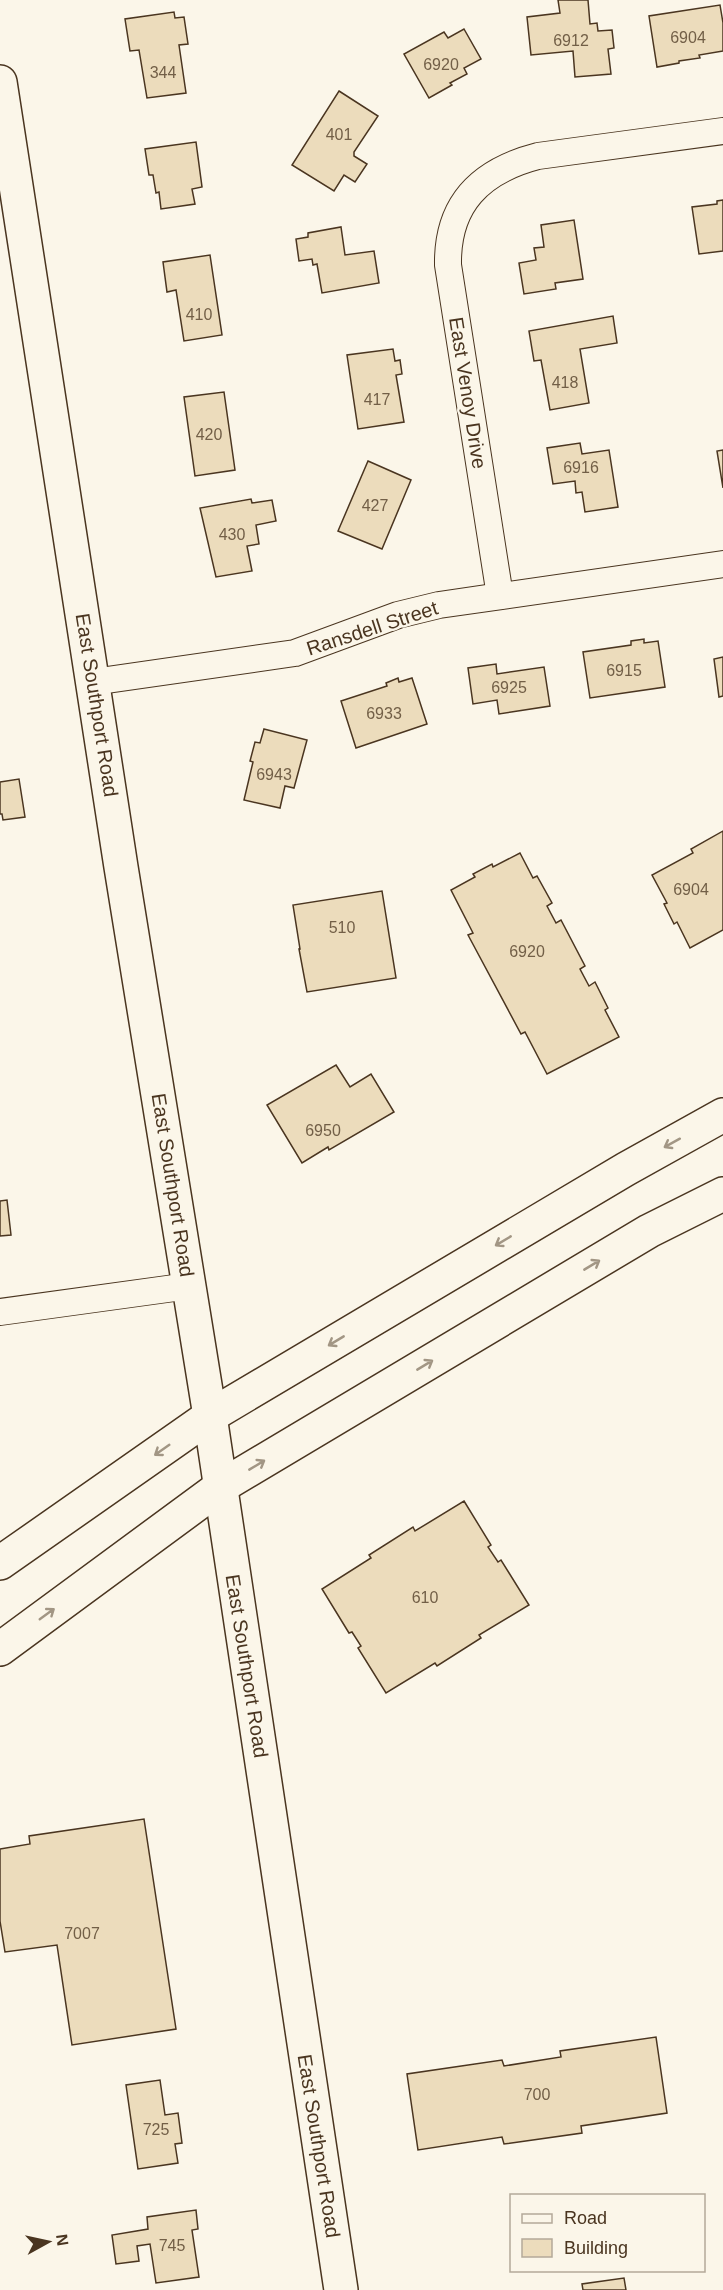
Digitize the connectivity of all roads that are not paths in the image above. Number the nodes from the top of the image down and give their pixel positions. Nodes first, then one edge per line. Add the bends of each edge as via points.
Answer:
1 (0, 82) edge
2 (723, 131) edge
3 (723, 564) edge
4 (500, 596) junction
5 (93, 682) junction
6 (723, 1115) edge
7 (723, 1194) edge
8 (189, 1286) junction
9 (0, 1312) edge
10 (210, 1416) junction
11 (220, 1487) junction
12 (0, 1563) edge
13 (0, 1649) edge
14 (341, 2290) edge

1 - 5 main road, East Southport Road
2 - 4 street, East Venoy Drive via 538,156 500,170 468,194 452,228 448,265
3 - 4 street, Ransdell Street
4 - 5 street, Ransdell Street via 409,612 295,653
5 - 8 main road, East Southport Road
6 -> 10 main road
11 -> 7 main road via 649,1231
8 - 9 street
8 - 10 main road, East Southport Road
10 - 11 main road, East Southport Road
10 -> 12 main road
13 -> 11 main road
11 - 14 main road, East Southport Road

